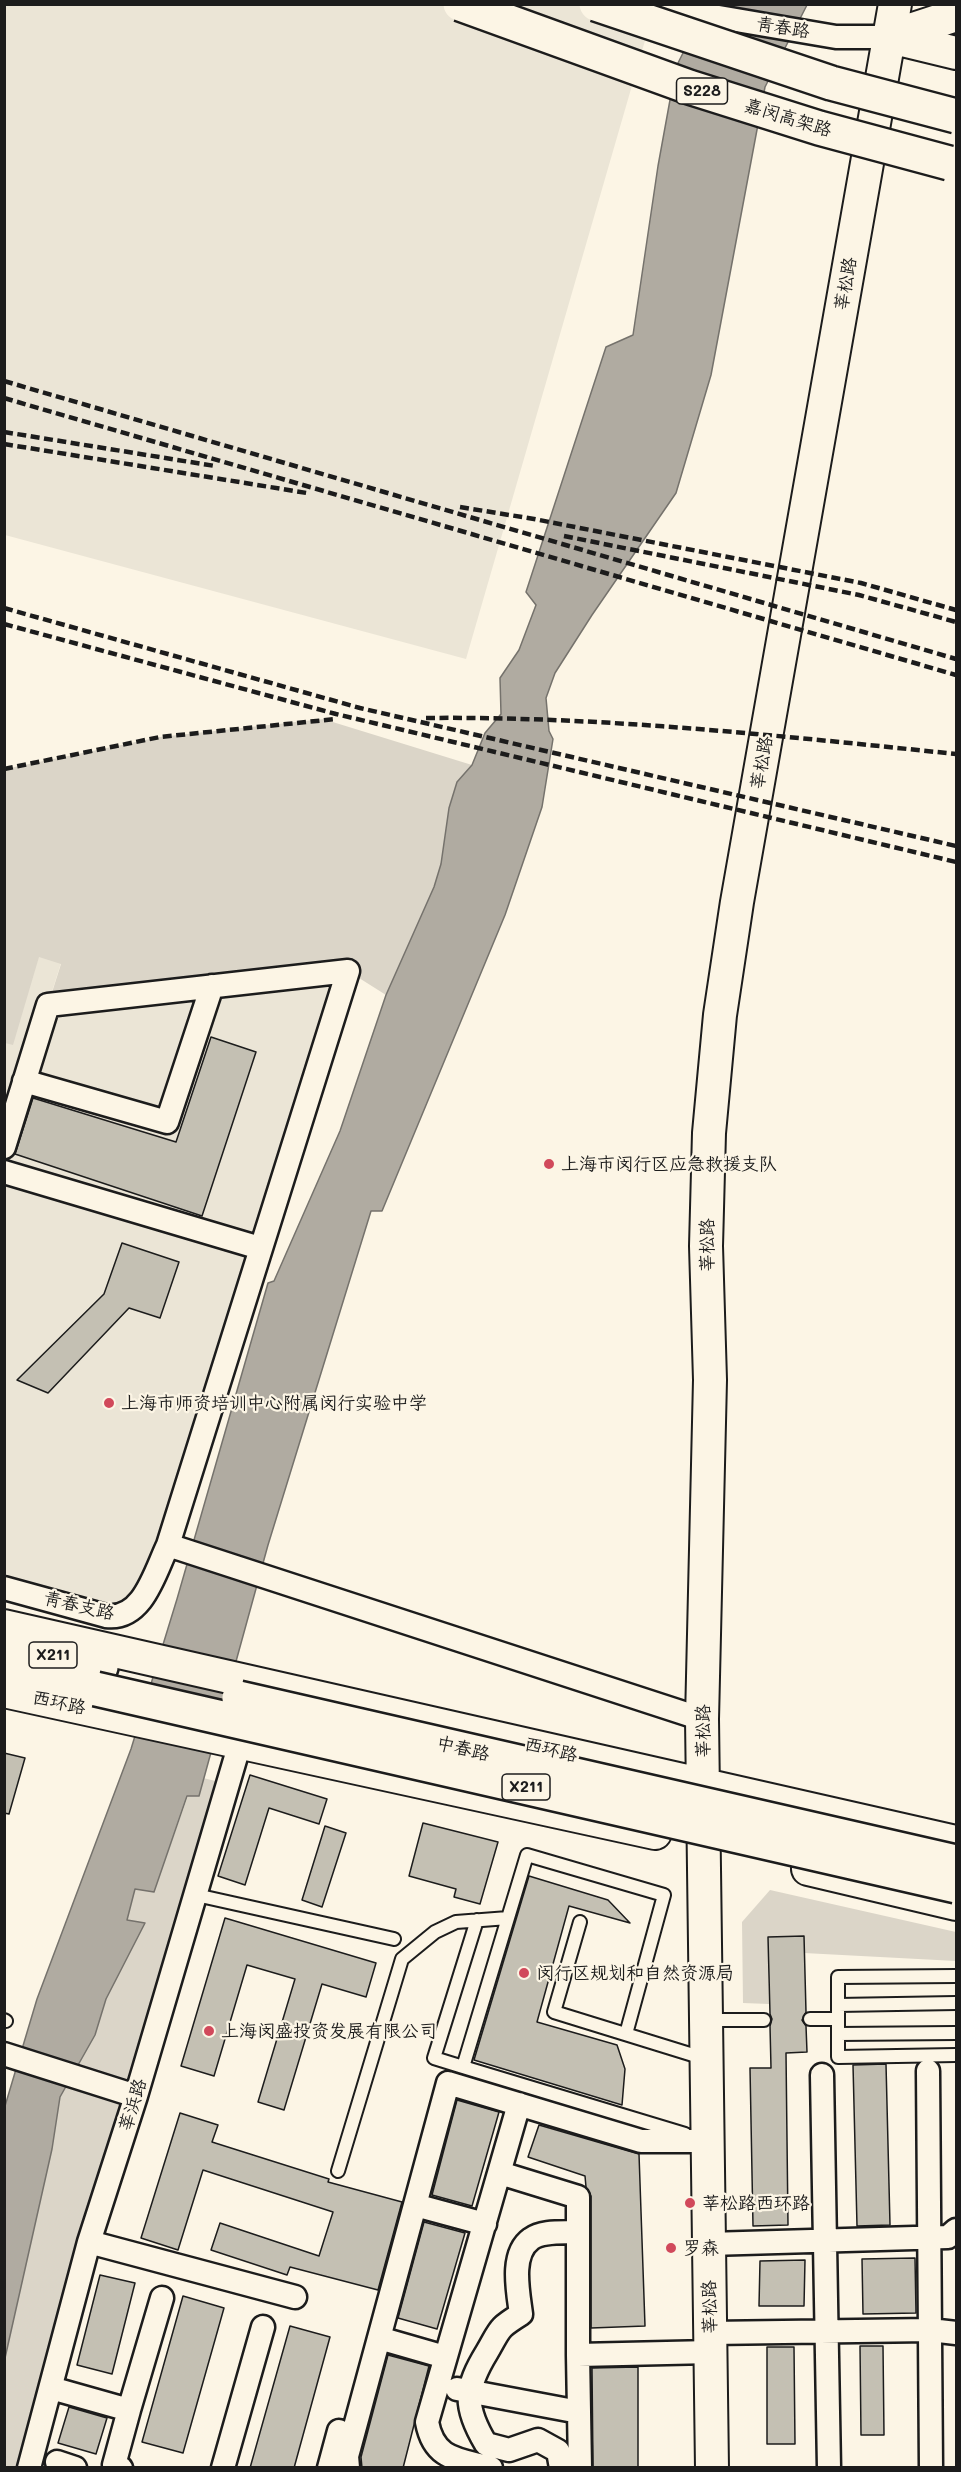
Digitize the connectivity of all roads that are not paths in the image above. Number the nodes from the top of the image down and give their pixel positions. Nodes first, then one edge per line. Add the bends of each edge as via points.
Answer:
1 (460, 4) edge
2 (596, 4) edge
3 (642, 4) edge
4 (885, 4) edge
5 (895, 4) edge
6 (957, 15) edge
7 (889, 37) junction
8 (957, 53) edge
9 (957, 116) edge
10 (949, 163) dead end
11 (212, 986) junction
12 (24, 1081) junction
13 (4, 1147) edge
14 (4, 1172) edge
15 (260, 1248) junction
16 (176, 1548) junction
17 (4, 1588) edge
18 (4, 1626) edge
19 (4, 1644) edge
20 (4, 1669) edge
21 (101, 1690) junction
22 (4, 1691) edge
23 (702, 1719) junction
24 (234, 1742) junction
25 (702, 1784) junction
26 (957, 1842) edge
27 (704, 1844) junction
28 (957, 1862) edge
29 (957, 1886) edge
30 (195, 1895) junction
31 (957, 1904) edge
32 (508, 1918) junction
33 (477, 1920) junction
34 (580, 1922) dead end
35 (394, 1939) dead end
36 (957, 1976) edge
37 (957, 2003) edge
38 (838, 2005) junction
39 (765, 2019) dead end
40 (810, 2019) dead end
41 (838, 2019) junction
42 (706, 2020) junction
43 (957, 2033) edge
44 (626, 2034) junction
45 (838, 2034) junction
46 (7, 2055) edge
47 (957, 2055) edge
48 (707, 2059) junction
49 (463, 2067) junction
50 (928, 2071) dead end
51 (822, 2075) dead end
52 (136, 2096) junction
53 (519, 2104) junction
54 (708, 2141) junction
55 (338, 2171) dead end
56 (500, 2173) junction
57 (415, 2205) junction
58 (485, 2224) junction
59 (957, 2230) edge
60 (578, 2232) junction
61 (929, 2238) junction
62 (825, 2241) junction
63 (90, 2242) junction
64 (709, 2244) junction
65 (295, 2297) dead end
66 (162, 2298) dead end
67 (263, 2327) dead end
68 (930, 2330) junction
69 (827, 2331) junction
70 (957, 2333) edge
71 (379, 2338) junction
72 (710, 2342) junction
73 (578, 2355) junction
74 (446, 2357) junction
75 (357, 2361) dead end
76 (437, 2385) junction
77 (51, 2388) junction
78 (469, 2391) junction
79 (129, 2410) junction
80 (579, 2412) junction
81 (115, 2467) edge
82 (29, 2468) edge
83 (223, 2468) edge
84 (329, 2468) edge
85 (348, 2468) edge
86 (491, 2468) edge
87 (561, 2468) edge
88 (580, 2468) edge
89 (712, 2468) edge
90 (829, 2468) edge
91 (931, 2468) edge

1 - 10 main road, 嘉闵高架路 / S228, bridge via 689,87
2 - 9 main road, bridge via 820,80
3 - 7 street, 青春路 via 836,37
4 - 7 main road, 莘松路
5 - 7 main road, 莘松路
6 - 7 main road
7 - 8 main road
7 - 23 main road, 莘松路 via 720,1016 708,1133 710,1380
11 - 12 street via 48,1005
11 - 12 street via 166,1122
11 - 15 street via 348,971
12 - 13 street
14 - 15 street
15 - 16 street
16 - 17 street, 青春支路 via 137,1605 123,1616 106,1616
16 - 23 street
18 - 25 main road, 西环路
19 - 21 main road, 中春路 / X211
20 - 21 main road, 中春路 / X211
21 - 22 main road, 西环路
21 - 24 main road, 西环路
21 - 28 main road, 中春路 / X211, bridge
21 - 29 main road, 中春路 / X211, bridge
23 - 25 main road, 莘松路
24 - 27 main road, 西环路
24 - 30 street, 莘浜路
25 - 26 main road, 西环路
25 - 27 main road, 莘松路
27 - 31 main road, 西环路
27 - 42 main road, 莘松路
30 - 35 lane
30 - 52 street, 莘浜路
32 - 33 lane
32 - 44 lane via 527,1855 664,1895
32 - 49 lane
33 - 49 lane via 434,2058
33 - 55 lane via 456,1922 435,1932 402,1959
34 - 44 lane via 554,2012
36 - 38 lane via 838,1977
37 - 38 lane
38 - 41 lane
39 - 42 lane
40 - 41 lane
41 - 45 lane
42 - 48 main road, 莘松路
43 - 45 lane
44 - 48 lane
45 - 47 lane via 838,2056
46 - 52 street
48 - 54 main road, 莘松路
49 - 54 lane
50 - 61 street
51 - 62 street
52 - 63 street, 莘浜路
53 - 54 street via 641,2141
53 - 56 street
53 - 57 street via 448,2083
54 - 64 main road, 莘松路
56 - 58 street
56 - 60 street via 578,2197
57 - 58 street
57 - 71 street
58 - 74 street
59 - 61 street via 948,2237
60 - 73 street
60 - 78 street via 531,2239 517,2261 521,2314 499,2328 474,2372
61 - 62 street
61 - 68 street
62 - 64 street
62 - 69 street
63 - 65 street
63 - 77 street, 莘浜路
64 - 72 main road, 莘松路
66 - 79 street
67 - 83 street
68 - 69 street
68 - 70 street
68 - 91 street
69 - 72 street
69 - 90 street
71 - 74 street
71 - 85 street via 347,2456
72 - 73 street
72 - 89 main road, 莘松路
73 - 80 street
74 - 76 street
75 - 84 street
76 - 78 street
76 - 86 street via 427,2422 430,2437 451,2458
77 - 79 street
77 - 82 street, 莘浜路
78 - 80 street
78 - 87 street via 475,2426 486,2444 508,2450 538,2440 558,2451
79 - 81 street
80 - 88 street

